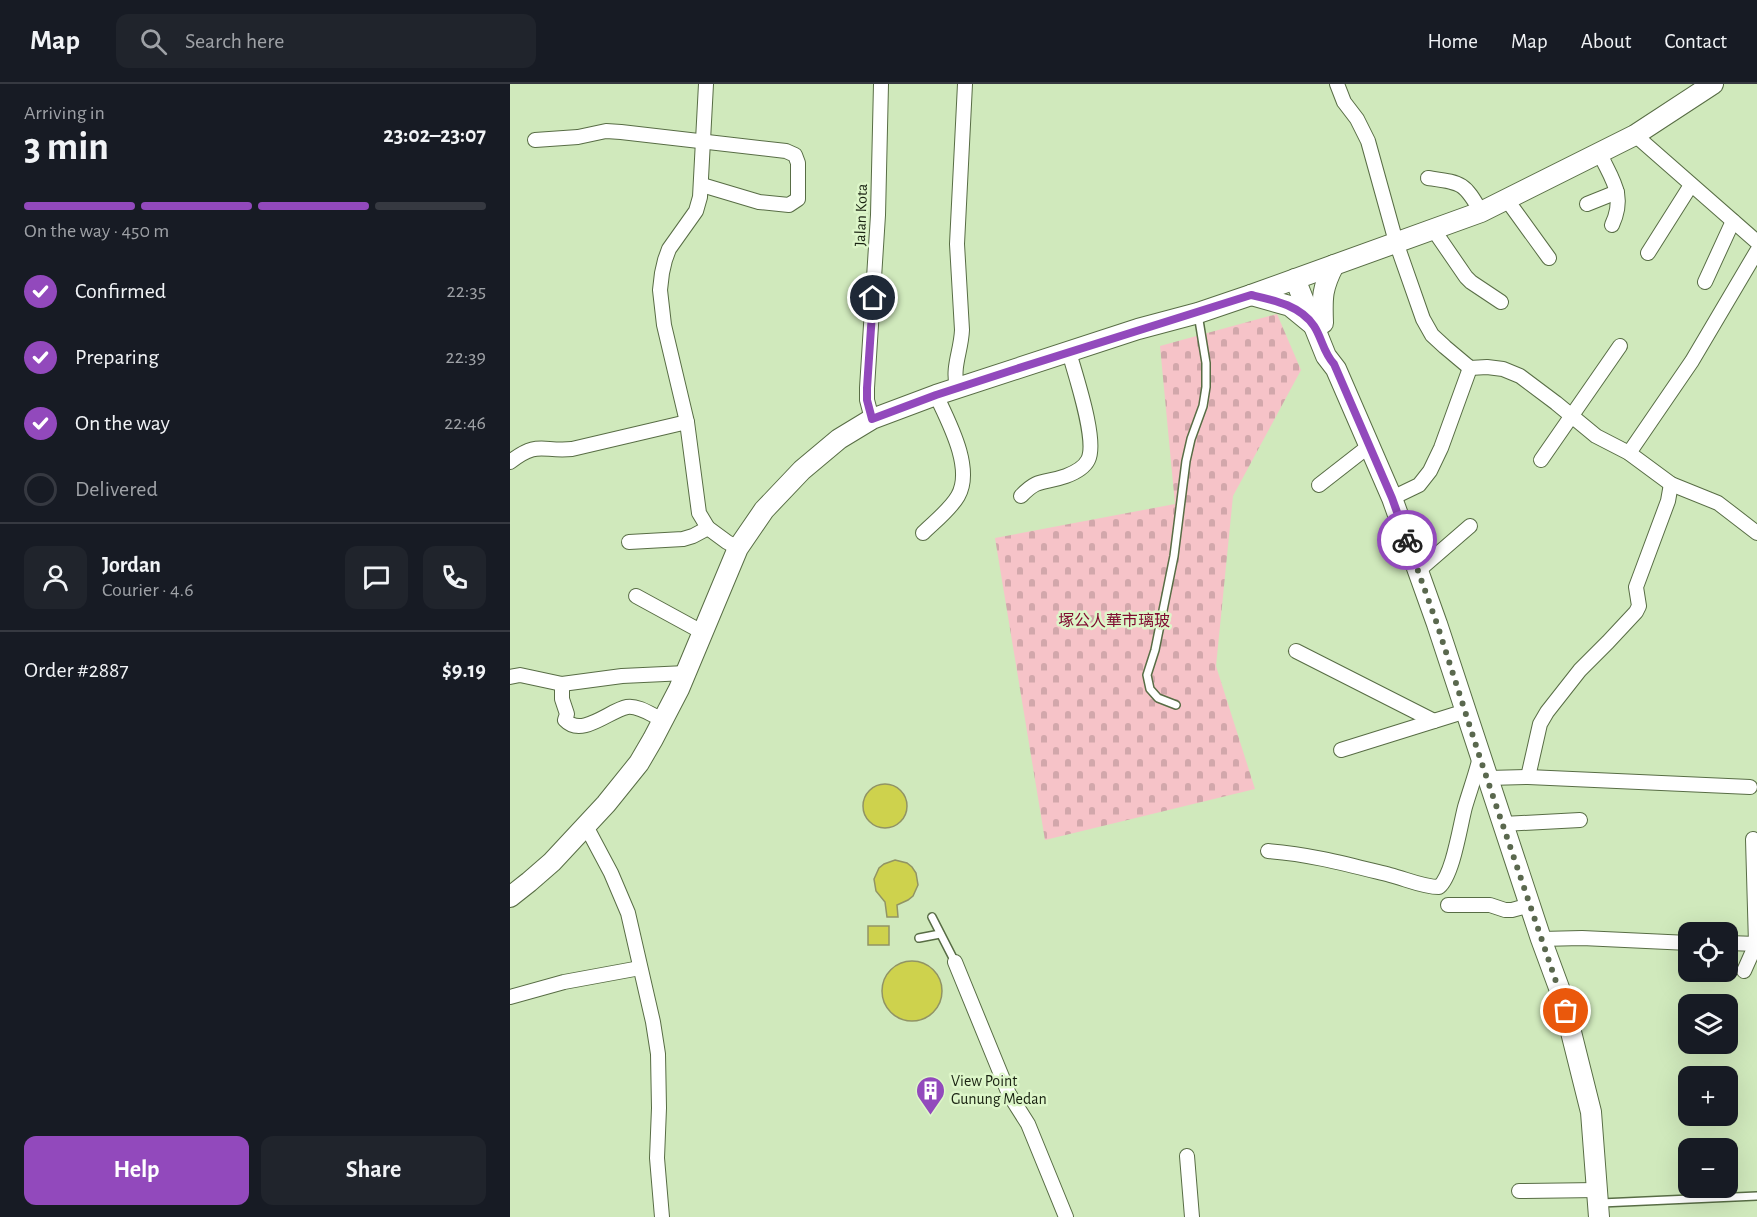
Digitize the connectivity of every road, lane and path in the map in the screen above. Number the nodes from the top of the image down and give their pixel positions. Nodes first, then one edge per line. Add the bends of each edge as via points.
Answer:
1 (706, 84) edge
2 (881, 84) edge
3 (965, 84) edge
4 (1337, 84) edge
5 (1713, 84) edge
6 (1635, 135) junction
7 (535, 140) dead end
8 (703, 142) junction
9 (1600, 154) junction
10 (1428, 178) dead end
11 (702, 185) junction
12 (1691, 185) junction
13 (1617, 192) junction
14 (1507, 200) junction
15 (1587, 204) dead end
16 (1481, 212) junction
17 (1733, 222) junction
18 (1612, 225) dead end
19 (1433, 229) junction
20 (1396, 242) junction
21 (1757, 242) edge
22 (1757, 251) edge
23 (1648, 253) dead end
24 (1549, 258) dead end
25 (1334, 265) junction
26 (1300, 277) junction
27 (1705, 282) dead end
28 (1251, 295) junction
29 (1501, 303) dead end
30 (1198, 313) junction
31 (1319, 324) junction
32 (1620, 346) dead end
33 (1069, 352) junction
34 (1470, 368) junction
35 (957, 388) junction
36 (936, 395) junction
37 (1572, 415) junction
38 (872, 419) junction
39 (687, 422) junction
40 (1369, 446) junction
41 (1629, 453) junction
42 (1541, 460) dead end
43 (510, 462) edge
44 (1671, 484) junction
45 (1319, 485) dead end
46 (1020, 496) dead end
47 (1392, 498) junction
48 (1470, 526) dead end
49 (708, 528) junction
50 (923, 533) dead end
51 (1757, 533) edge
52 (630, 542) dead end
53 (738, 548) junction
54 (1418, 571) junction
55 (636, 597) dead end
56 (702, 632) junction
57 (1296, 651) dead end
58 (686, 673) junction
59 (510, 677) edge
60 (562, 684) junction
61 (1176, 705) dead end
62 (1466, 711) junction
63 (663, 720) junction
64 (1434, 722) junction
65 (1341, 750) dead end
66 (1480, 758) junction
67 (1528, 777) junction
68 (1488, 778) junction
69 (1750, 787) dead end
70 (1580, 820) dead end
71 (1503, 824) junction
72 (586, 826) junction
73 (1753, 839) dead end
74 (1268, 852) dead end
75 (510, 897) edge
76 (1448, 904) dead end
77 (1530, 904) junction
78 (932, 917) dead end
79 (940, 934) junction
80 (919, 938) dead end
81 (1541, 939) junction
82 (1678, 942) edge
83 (1738, 943) edge
84 (1756, 944) edge
85 (955, 962) joint
86 (640, 968) junction
87 (1744, 971) dead end
88 (510, 997) edge
89 (1187, 1156) dead end
90 (1519, 1191) dead end
91 (1757, 1196) edge
92 (1598, 1203) edge
93 (662, 1217) edge
94 (1066, 1217) edge
95 (1192, 1217) edge

1 - 8 street
2 - 38 street, Jalan Kota via 877,236 867,376
3 - 35 street via 957,244 962,330 955,368
4 - 20 street via 1368,141
5 - 6 main road
6 - 9 main road
6 - 12 street
7 - 8 street via 578,138 606,131
8 - 11 street
8 - 11 street via 795,155 798,199 789,205 759,202
9 - 13 street
9 - 14 main road
10 - 16 street via 1464,186
11 - 39 street via 696,211 669,249 660,290 664,325
12 - 17 street
12 - 23 street
13 - 15 street
13 - 18 street via 1619,205
14 - 16 main road
14 - 24 street
16 - 19 main road
17 - 21 street
17 - 27 street
19 - 20 main road
19 - 29 street via 1466,277
20 - 25 main road
20 - 34 street via 1432,335
22 - 41 street via 1692,361
25 - 26 main road
25 - 31 main road via 1323,289
26 - 28 main road
26 - 31 main road
28 - 30 main road
28 - 31 main road via 1290,306
30 - 33 main road
30 - 61 lane via 1206,387 1186,461 1174,556 1147,675 1150,689 1158,698
31 - 40 main road via 1334,352 1334,364
32 - 37 street
33 - 35 main road
33 - 46 street via 1084,404 1088,462 1066,477 1037,483
34 - 37 street via 1503,369 1520,376
34 - 47 street via 1430,471 1419,485
35 - 36 main road
36 - 38 main road
36 - 50 street via 959,447 962,487 954,502
37 - 41 street via 1596,436
37 - 42 street
38 - 53 main road via 839,439 802,470 764,510
39 - 43 street via 572,448 532,448
39 - 49 street via 699,513
40 - 45 street
40 - 47 main road
41 - 44 street
44 - 51 street via 1718,503
44 - 67 street via 1636,587 1639,606 1547,712 1540,724
47 - 54 main road
48 - 54 street
49 - 52 street via 683,539
49 - 53 street
53 - 56 main road
54 - 62 main road
55 - 56 street
56 - 58 main road
57 - 64 street
58 - 60 street
58 - 63 main road
59 - 60 street via 520,675
60 - 63 street via 565,720 569,723 598,722 629,707
62 - 64 street
62 - 66 main road
63 - 72 main road via 639,763
64 - 65 street
66 - 68 main road
66 - 74 street via 1453,857 1439,887 1318,857
67 - 68 street
67 - 69 street
68 - 71 main road
70 - 71 street
71 - 77 main road
72 - 75 main road via 552,862
72 - 86 street via 628,913
73 - 84 street
76 - 77 street via 1490,905 1505,910
77 - 81 main road
78 - 79 lane
79 - 80 lane
79 - 85 lane
81 - 82 street
81 - 92 main road via 1562,996 1592,1112
83 - 84 street
84 - 87 street
85 - 94 street
86 - 88 street
86 - 93 street via 658,1054 657,1158
89 - 95 street
90 - 92 street
91 - 92 lane

